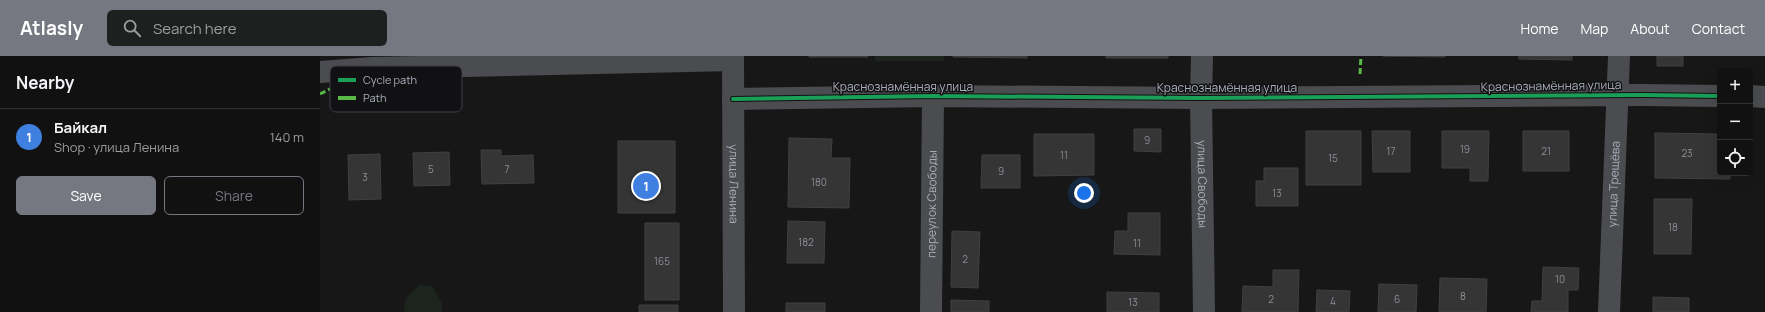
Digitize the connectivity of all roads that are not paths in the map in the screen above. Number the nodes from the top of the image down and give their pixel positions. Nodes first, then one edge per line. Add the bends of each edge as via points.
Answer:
1 (1202, 56) edge
2 (1619, 56) edge
3 (733, 58) edge
4 (444, 66) edge
5 (330, 71) edge
6 (320, 72) edge
7 (1619, 95) junction
8 (933, 96) junction
9 (1717, 96) edge
10 (1753, 96) edge
11 (1765, 97) edge
12 (1201, 98) junction
13 (733, 99) junction
14 (734, 312) edge
15 (931, 312) edge
16 (1204, 312) edge
17 (1609, 312) edge

1 - 12 street, улица Свободы
2 - 7 street, улица Трещёва
3 - 4 street
3 - 13 street, улица Ленина
5 - 6 street
7 - 9 street, Краснознамённая улица
7 - 12 street, Краснознамённая улица
7 - 17 street, улица Трещёва
8 - 12 street, Краснознамённая улица
8 - 13 street, Краснознамённая улица
8 - 15 street, переулок Свободы
10 - 11 street
12 - 16 street, улица Свободы
13 - 14 street, улица Ленина

